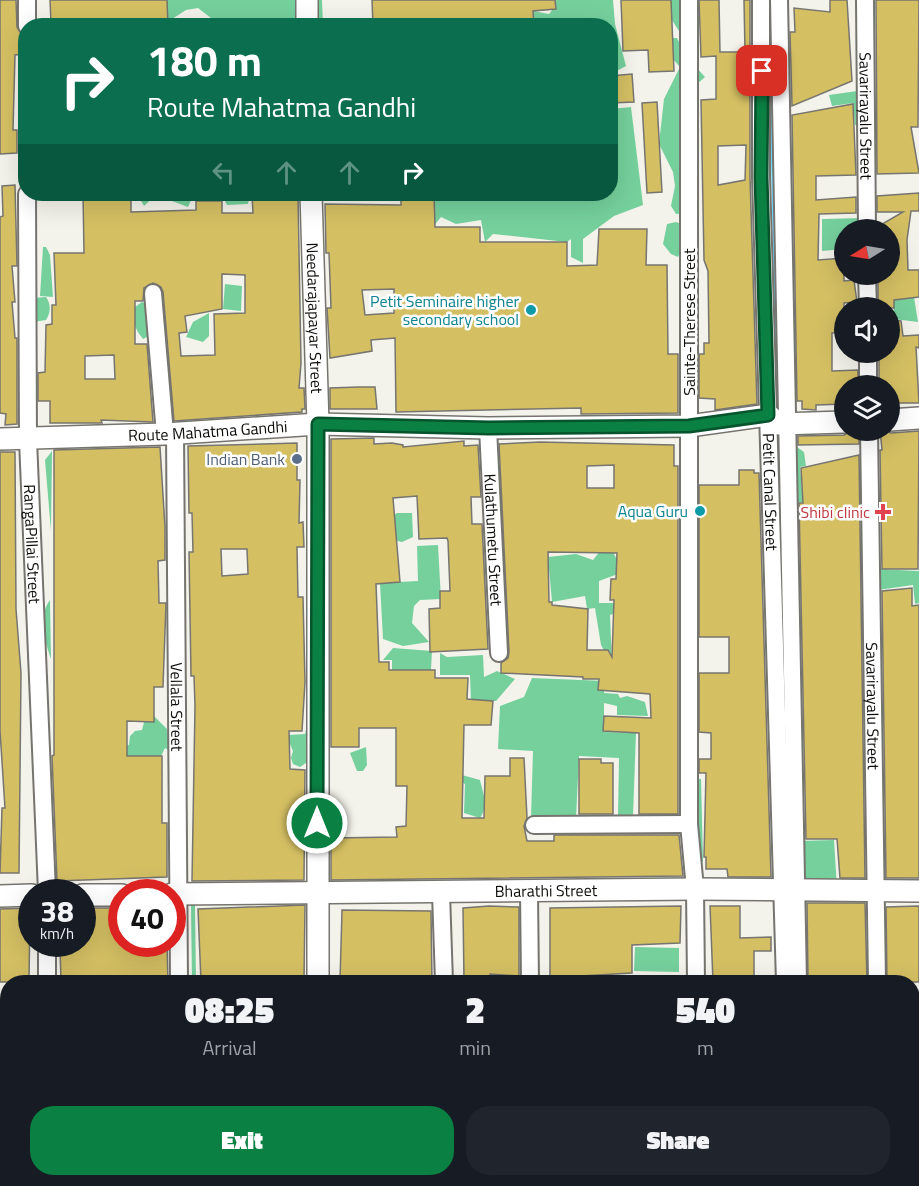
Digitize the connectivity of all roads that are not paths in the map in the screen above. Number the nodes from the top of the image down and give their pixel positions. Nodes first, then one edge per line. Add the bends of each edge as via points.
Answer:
1 (27, 0) edge
2 (307, 0) edge
3 (689, 0) edge
4 (761, 0) edge
5 (779, 0) edge
6 (865, 0) edge
7 (27, 18) edge
8 (307, 18) edge
9 (27, 201) edge
10 (311, 201) edge
11 (867, 219) edge
12 (153, 293) dead end
13 (768, 415) junction
14 (919, 418) edge
15 (900, 419) edge
16 (834, 422) edge
17 (318, 424) junction
18 (788, 424) junction
19 (689, 426) junction
20 (489, 428) junction
21 (170, 434) junction
22 (0, 439) edge
23 (28, 440) junction
24 (869, 441) edge
25 (499, 653) dead end
26 (689, 824) junction
27 (534, 825) dead end
28 (46, 879) edge
29 (175, 879) edge
30 (695, 889) junction
31 (790, 891) junction
32 (874, 891) junction
33 (919, 891) edge
34 (441, 893) junction
35 (529, 893) junction
36 (186, 894) edge
37 (317, 894) junction
38 (18, 895) edge
39 (0, 896) edge
40 (47, 957) edge
41 (178, 957) edge
42 (47, 975) edge
43 (179, 975) edge
44 (318, 975) edge
45 (444, 975) edge
46 (530, 975) edge
47 (696, 975) edge
48 (785, 975) edge
49 (797, 975) edge
50 (877, 975) edge

1 - 7 street
2 - 8 street
3 - 19 street, Sainte-Therese Street
4 - 13 street, Petit Canal Street
5 - 18 street, Petit Canal Street
6 - 11 street, Savarirayalu Street
9 - 23 street, RangaPillai Street
10 - 17 street, Needarajapayar Street
12 - 21 street, Vellala Street
13 - 18 street via 779,424
13 - 19 street, Route Mahatma Gandhi
13 - 31 street, Petit Canal Street
14 - 15 street
16 - 18 street
17 - 20 street, Route Mahatma Gandhi
17 - 21 street, Route Mahatma Gandhi
17 - 37 street, Needarajapayar Street
18 - 31 street, Petit Canal Street
19 - 20 street, Route Mahatma Gandhi
19 - 26 street, Sainte-Therese Street
20 - 25 street, Kulathumetu Street
21 - 23 street, Route Mahatma Gandhi
21 - 29 street, Vellala Street
22 - 23 street, Route Mahatma Gandhi
23 - 28 street, RangaPillai Street
24 - 32 street, Savarirayalu Street
26 - 27 street
26 - 30 street, Sainte-Therese Street
30 - 31 street, Bharathi Street
30 - 35 street, Bharathi Street
30 - 47 street, Sainte-Therese Street
31 - 32 street, Bharathi Street
31 - 48 street, Petit Canal Street
31 - 49 street, Petit Canal Street
32 - 33 street, Bharathi Street
32 - 50 street, Savarirayalu Street
34 - 35 street, Bharathi Street
34 - 37 street, Bharathi Street
34 - 45 street
35 - 46 street
36 - 37 street, Bharathi Street
37 - 44 street, Needarajapayar Street
38 - 39 street
40 - 42 street
41 - 43 street, Vellala Street

